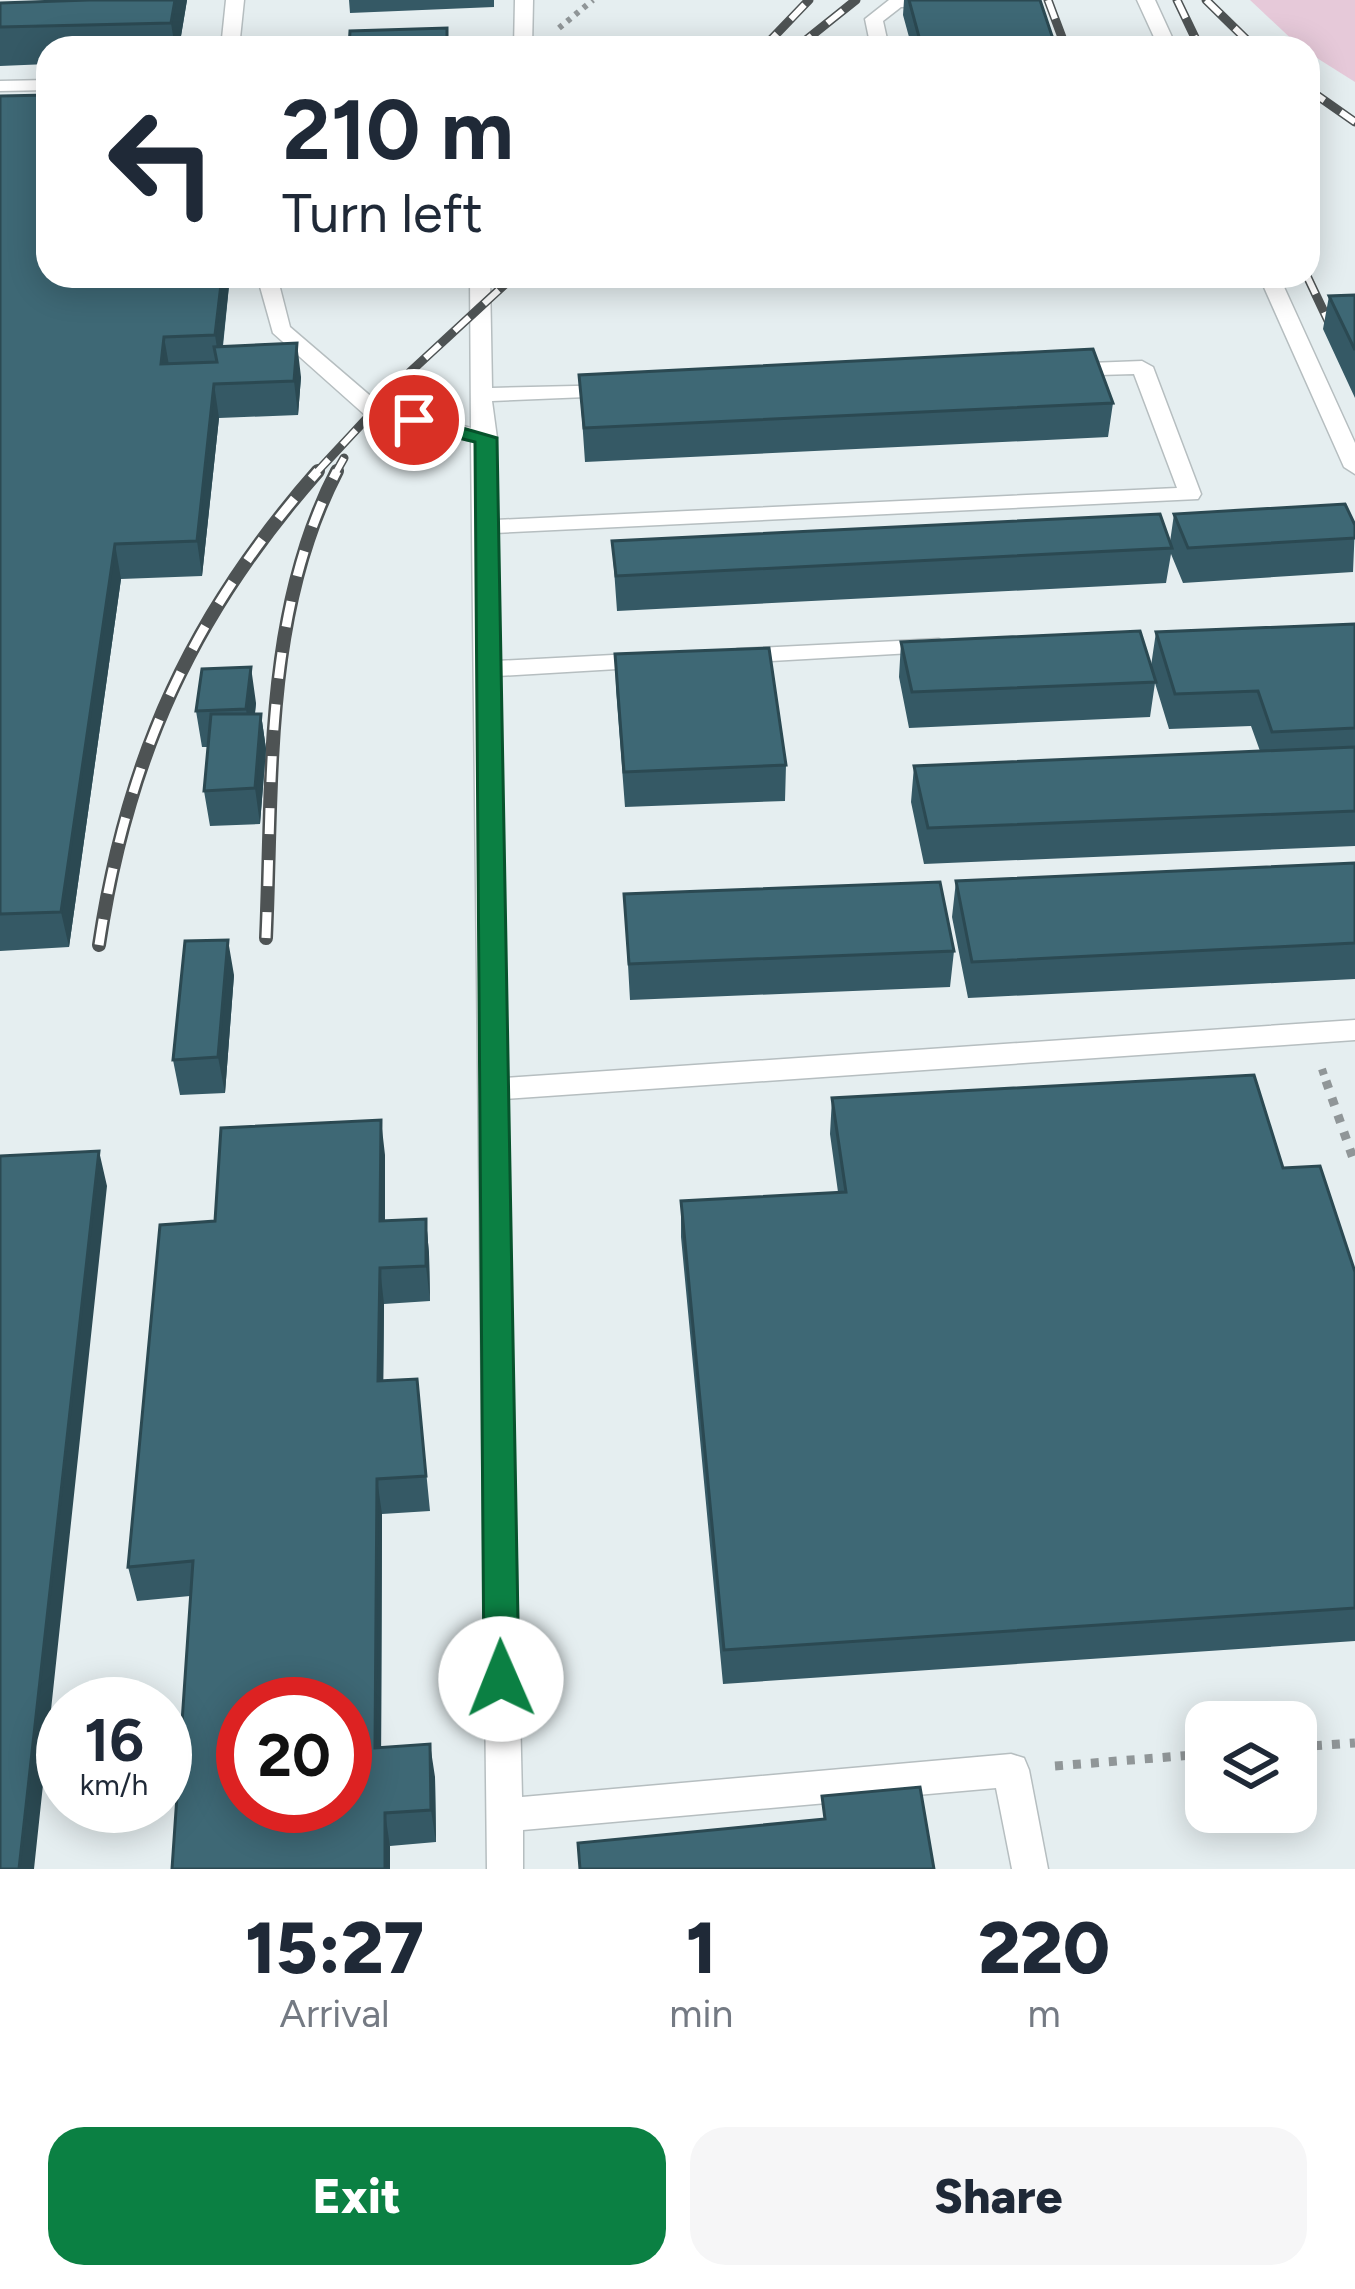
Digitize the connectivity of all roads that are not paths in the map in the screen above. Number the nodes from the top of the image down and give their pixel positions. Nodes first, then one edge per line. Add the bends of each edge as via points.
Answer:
1 (235, 0) edge
2 (524, 0) edge
3 (974, 0) edge
4 (1146, 0) edge
5 (231, 36) edge
6 (524, 36) edge
7 (878, 36) edge
8 (1162, 36) edge
9 (36, 85) edge
10 (0, 86) edge
11 (270, 288) edge
12 (479, 288) edge
13 (1275, 288) edge
14 (1048, 371) edge
15 (626, 389) edge
16 (485, 395) junction
17 (486, 438) junction
18 (1355, 467) edge
19 (486, 527) junction
20 (959, 645) edge
21 (487, 668) junction
22 (1355, 1030) edge
23 (491, 1089) junction
24 (504, 1815) junction
25 (505, 1869) edge
26 (1030, 1869) edge

1 - 5 lane
2 - 6 lane
3 - 7 lane via 897,2 874,19
4 - 8 lane
9 - 10 lane
11 - 17 lane via 280,329 373,410
12 - 16 lane
13 - 18 lane
14 - 19 lane via 1142,367 1190,494
15 - 16 lane
16 - 17 lane
17 - 19 lane
19 - 21 lane
20 - 21 lane
21 - 23 lane
22 - 23 lane
23 - 24 lane
24 - 25 lane
24 - 26 lane via 1011,1770

